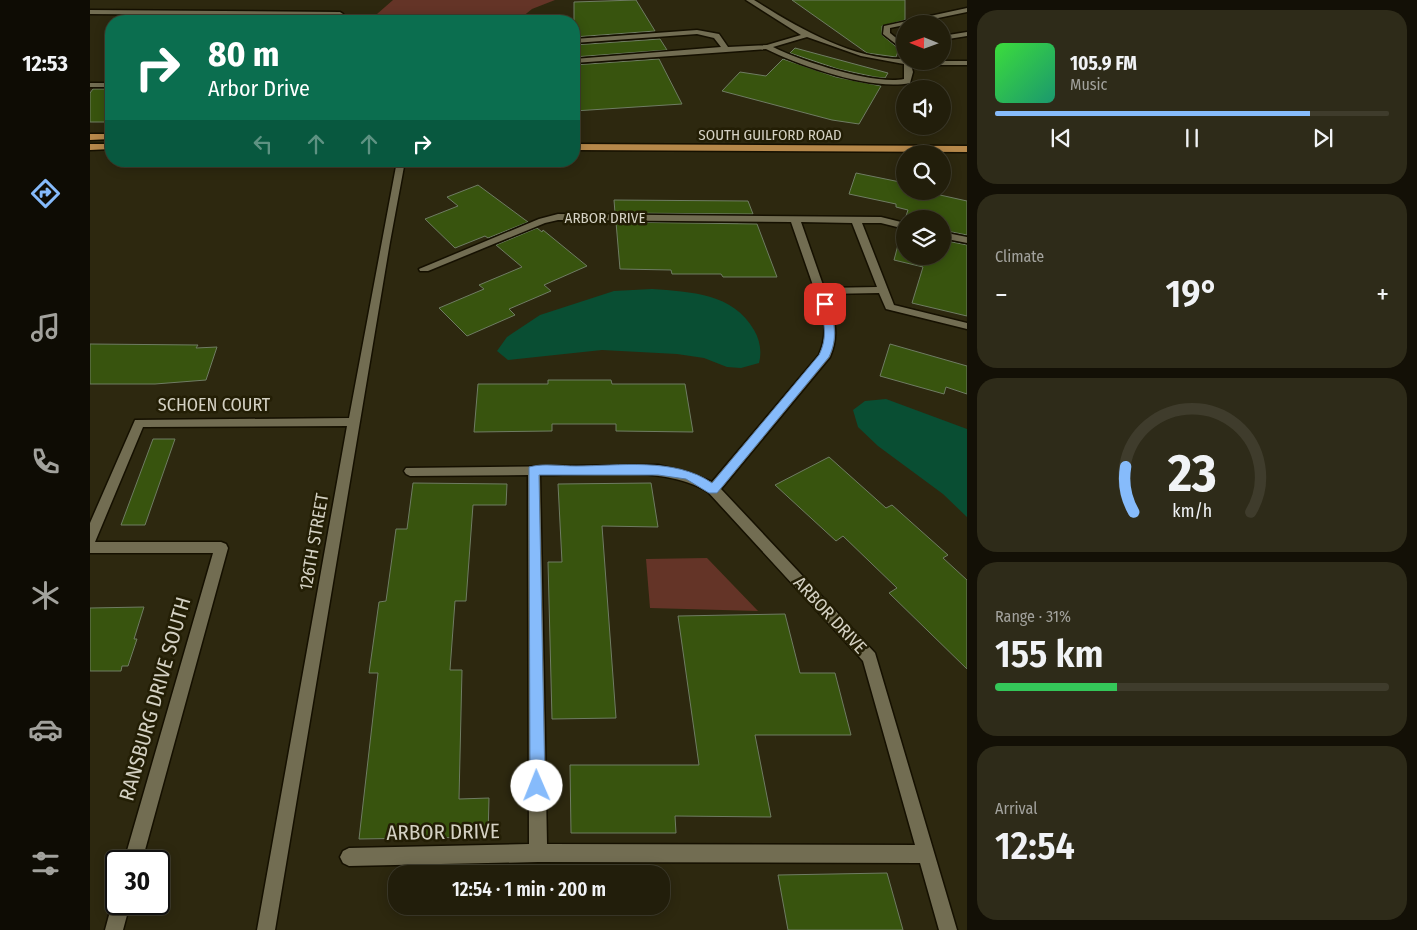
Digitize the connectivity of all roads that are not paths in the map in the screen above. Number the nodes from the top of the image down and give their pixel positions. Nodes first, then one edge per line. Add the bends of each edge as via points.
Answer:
1 (749, 0) edge
2 (967, 10) edge
3 (90, 12) edge
4 (958, 12) junction
5 (304, 14) joint
6 (340, 14) dead end
7 (944, 15) edge
8 (967, 18) edge
9 (896, 24) edge
10 (967, 34) edge
11 (808, 35) junction
12 (951, 37) edge
13 (896, 40) edge
14 (580, 41) edge
15 (767, 48) junction
16 (726, 49) junction
17 (896, 60) edge
18 (580, 61) edge
19 (951, 63) edge
20 (967, 63) edge
21 (909, 70) edge
22 (90, 85) edge
23 (105, 85) edge
24 (90, 137) edge
25 (105, 137) edge
26 (90, 147) edge
27 (105, 147) edge
28 (580, 147) edge
29 (967, 150) edge
30 (400, 167) edge
31 (795, 219) junction
32 (856, 220) junction
33 (896, 224) edge
34 (951, 237) edge
35 (967, 240) edge
36 (424, 269) dead end
37 (821, 290) junction
38 (883, 290) junction
39 (967, 326) edge
40 (354, 422) junction
41 (534, 470) junction
42 (410, 471) dead end
43 (713, 489) junction
44 (90, 539) edge
45 (90, 546) edge
46 (136, 850) edge
47 (538, 853) junction
48 (926, 854) junction
49 (349, 857) dead end
50 (119, 915) edge
51 (114, 930) edge
52 (266, 930) edge
53 (948, 930) edge

1 - 11 street
2 - 4 street
3 - 5 street
4 - 7 street
4 - 8 street
5 - 6 street
9 - 13 street via 885,30
10 - 12 street
11 - 15 street
11 - 17 street via 844,49
14 - 16 street via 697,32 716,36
15 - 16 street
15 - 21 street via 814,66 897,83 907,81
16 - 18 street
19 - 20 street
22 - 23 street
24 - 25 main road
26 - 27 main road
28 - 29 main road, SOUTH GUILFORD ROAD
30 - 40 street, 126TH STREET
31 - 32 street, ARBOR DRIVE
31 - 36 street, ARBOR DRIVE via 553,218
31 - 37 street
32 - 33 street, ARBOR DRIVE
32 - 38 street
34 - 35 street
37 - 38 street
37 - 43 street via 830,316 831,332 824,357
38 - 39 street via 890,307
40 - 44 street, SCHOEN COURT via 139,423
40 - 52 street, 126TH STREET
41 - 42 street, ARBOR DRIVE
41 - 43 street, ARBOR DRIVE via 658,470 687,475
41 - 47 street
43 - 48 street, ARBOR DRIVE via 870,658
45 - 46 street, RANSBURG DRIVE SOUTH via 221,548
47 - 48 street, ARBOR DRIVE
47 - 49 street, ARBOR DRIVE
48 - 53 street, ARBOR DRIVE
50 - 51 street

